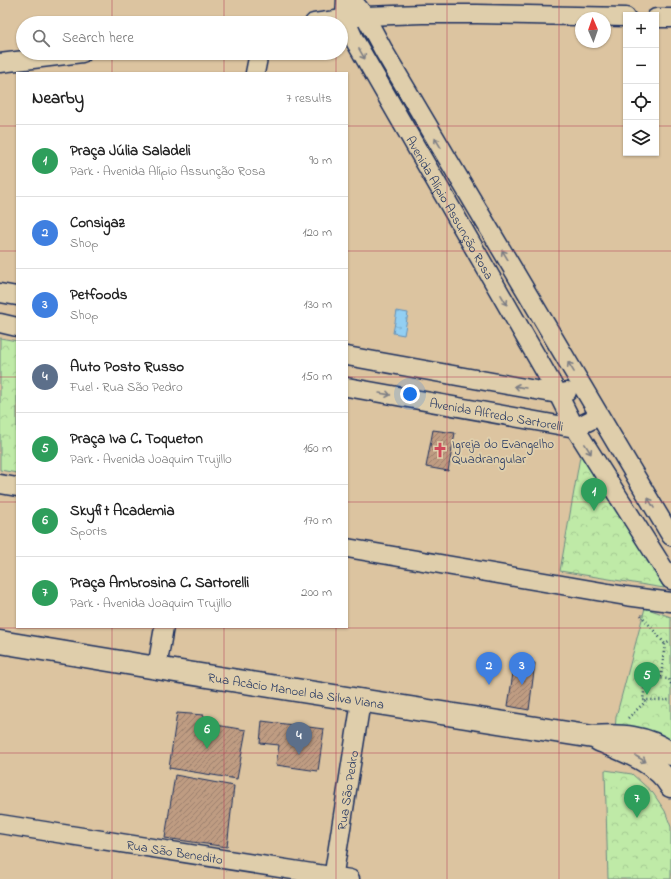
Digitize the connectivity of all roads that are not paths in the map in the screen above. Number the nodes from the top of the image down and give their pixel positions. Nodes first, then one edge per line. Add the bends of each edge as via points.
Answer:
1 (346, 0) edge
2 (352, 0) edge
3 (345, 16) edge
4 (365, 16) junction
5 (623, 17) edge
6 (659, 18) edge
7 (671, 18) edge
8 (348, 19) edge
9 (348, 26) edge
10 (34, 60) edge
11 (257, 60) edge
12 (0, 65) edge
13 (255, 72) edge
14 (0, 293) edge
15 (16, 296) edge
16 (0, 323) edge
17 (16, 327) edge
18 (348, 356) edge
19 (348, 387) edge
20 (583, 388) junction
21 (558, 394) junction
22 (599, 416) junction
23 (575, 428) junction
24 (0, 484) edge
25 (16, 487) edge
26 (671, 536) edge
27 (348, 548) edge
28 (671, 580) edge
29 (671, 602) edge
30 (164, 628) edge
31 (0, 642) edge
32 (157, 668) junction
33 (361, 701) junction
34 (593, 737) junction
35 (670, 752) edge
36 (671, 786) edge
37 (0, 824) edge
38 (339, 878) edge

1 - 3 street
2 - 4 street, Avenida Alípio Assunção Rosa
4 - 5 street via 477,14
4 - 8 street
20 -> 4 street, Avenida Alípio Assunção Rosa
6 - 7 street
9 -> 21 street, Avenida Alípio Assunção Rosa
10 - 12 street
11 - 13 street
14 - 15 street
16 - 17 street
21 -> 18 street
19 -> 23 street, Avenida Alfredo Sartorelli
20 - 21 street
20 - 22 street, Avenida Alípio Assunção Rosa
21 - 23 street, Avenida Alípio Assunção Rosa
22 - 23 street
26 -> 22 street, Avenida Alípio Assunção Rosa
23 -> 28 street, Avenida Alípio Assunção Rosa
24 - 25 street
27 - 29 street
30 - 32 street
31 - 32 main road, Rua Acácio Manoel da Silva Viana
32 - 33 main road, Rua Acácio Manoel da Silva Viana
33 - 34 main road, Rua Acácio Manoel da Silva Viana
33 - 38 street, Rua São Pedro
34 - 35 main road via 634,737
34 -> 36 main road via 642,759 666,777
37 - 38 street, Rua São Benedito

